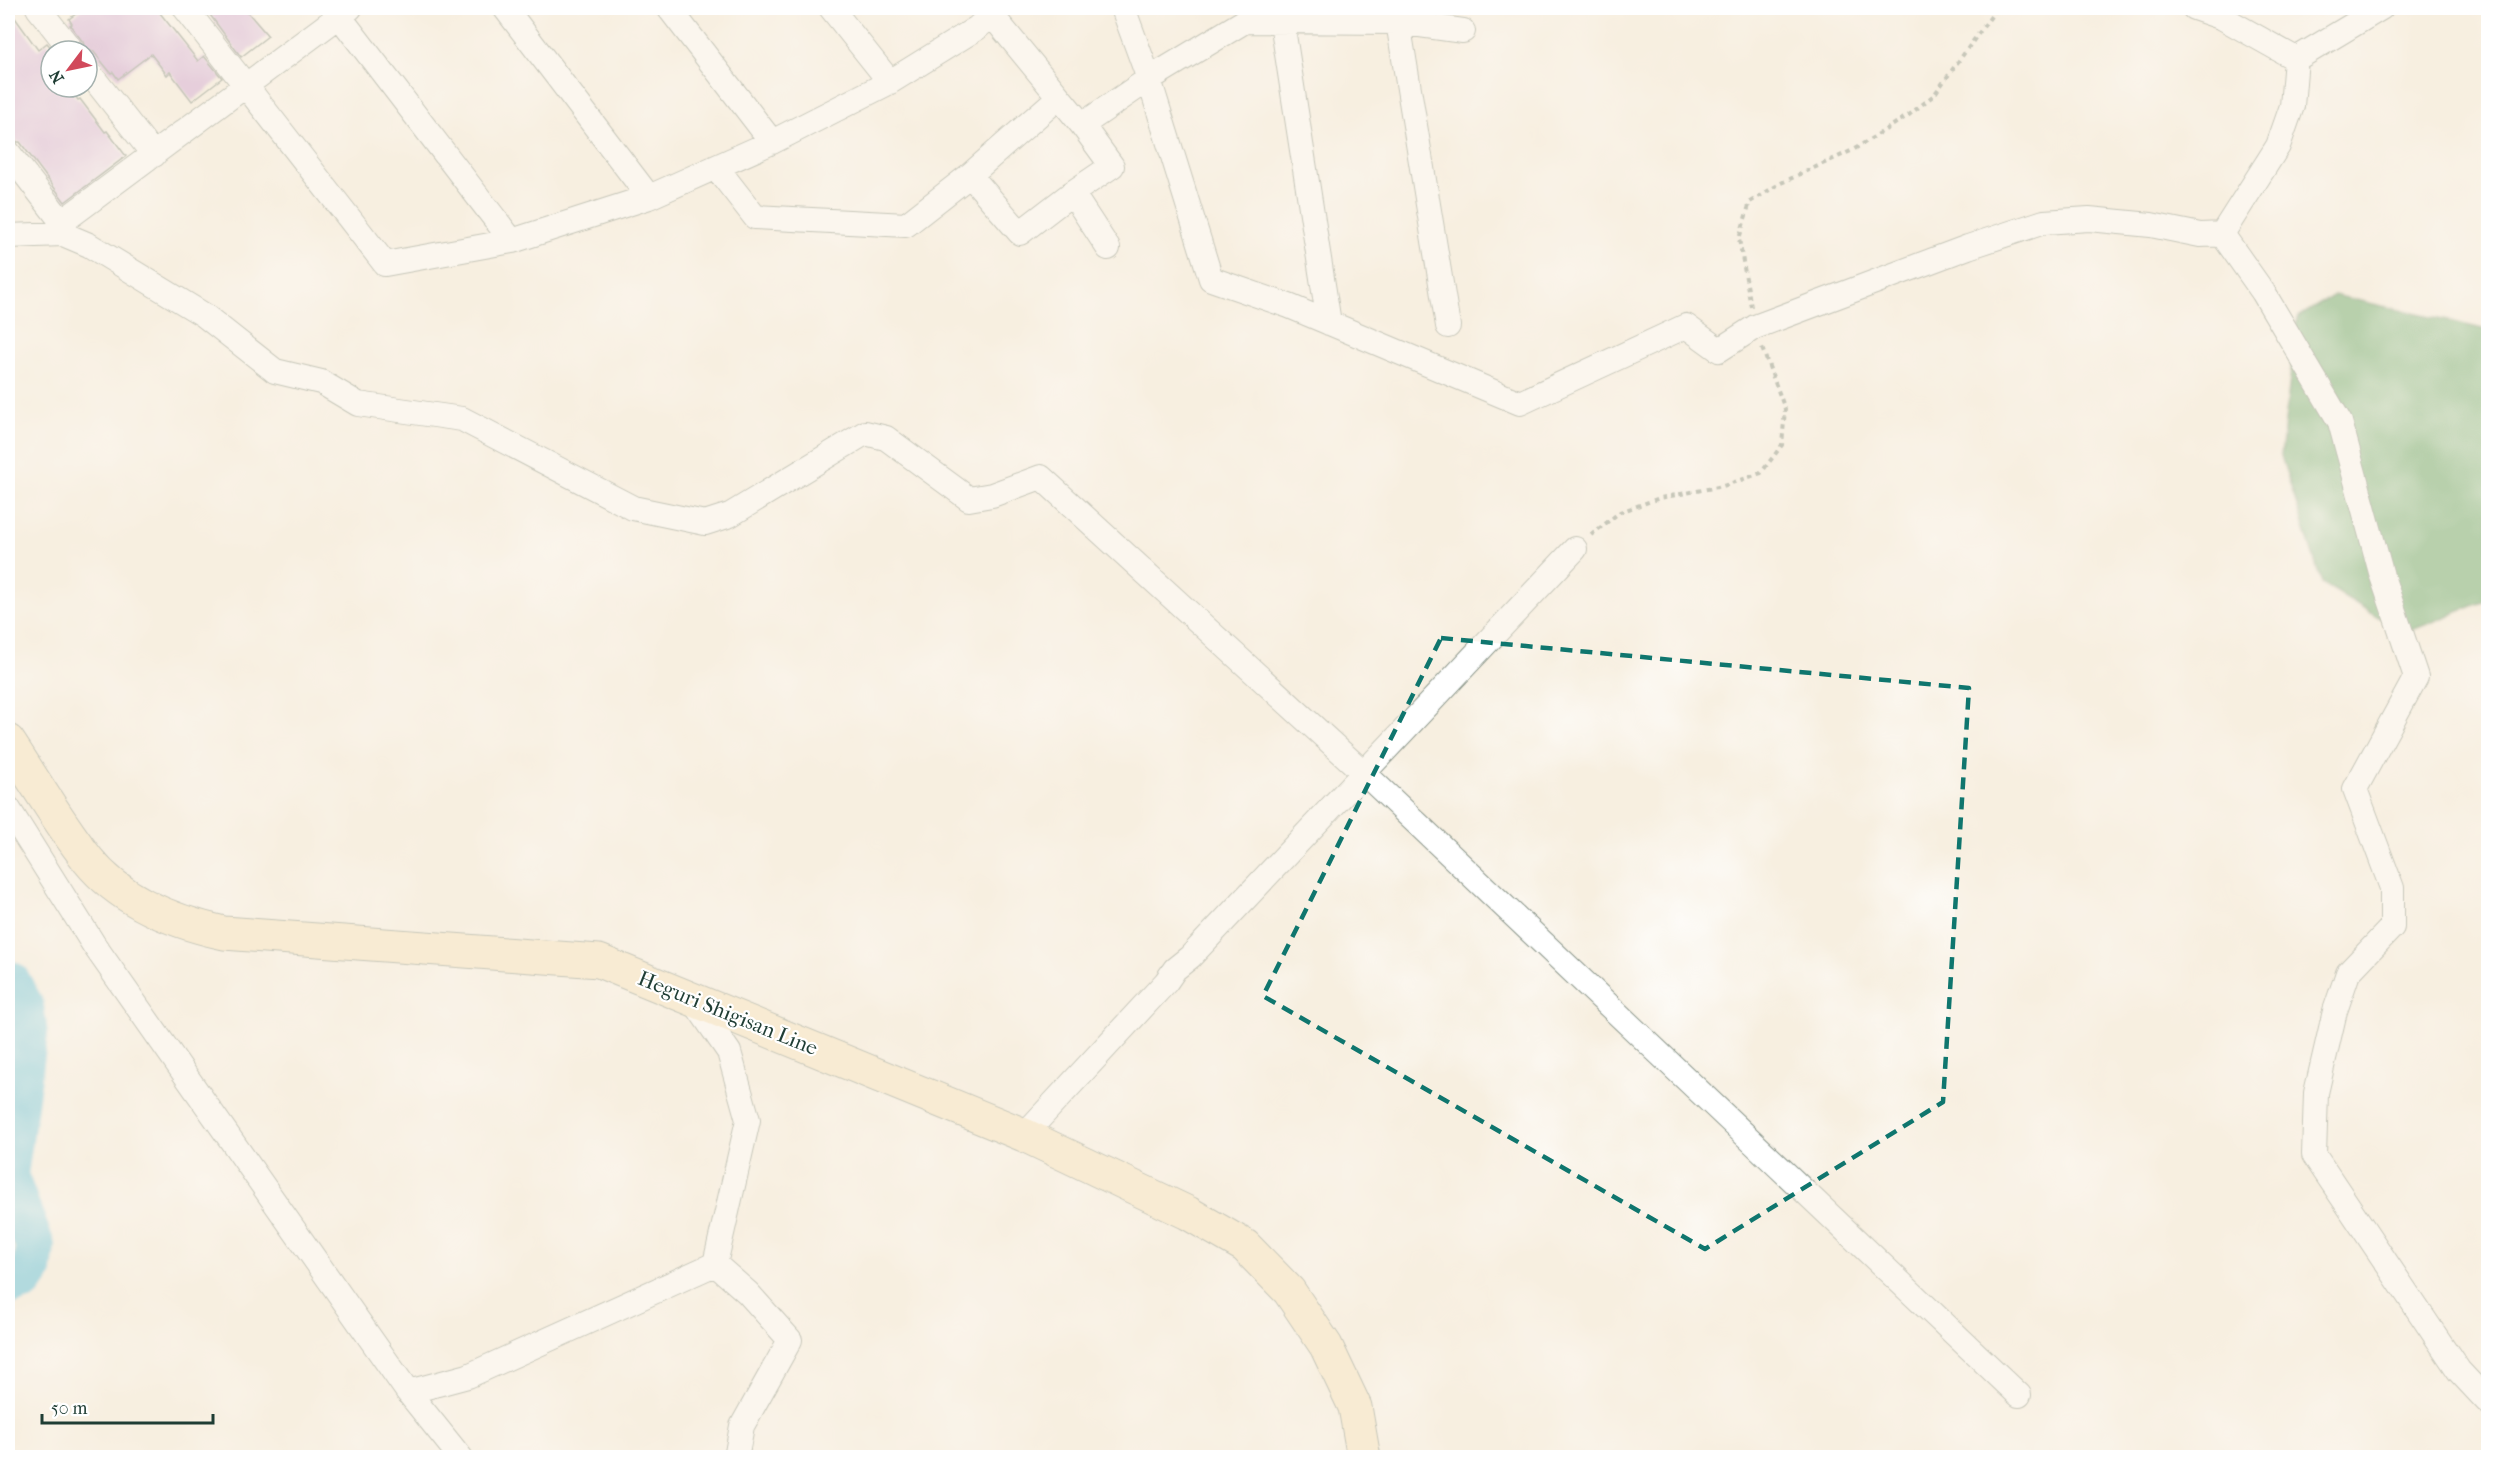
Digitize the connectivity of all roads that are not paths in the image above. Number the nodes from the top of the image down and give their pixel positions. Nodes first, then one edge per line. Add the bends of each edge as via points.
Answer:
1 (38, 8) edge
2 (185, 8) edge
3 (505, 8) edge
4 (669, 8) edge
5 (831, 8) edge
6 (1123, 8) edge
7 (2194, 8) edge
8 (2380, 8) edge
9 (340, 10) edge
10 (993, 10) edge
11 (1283, 15) edge
12 (1398, 22) junction
13 (1463, 31) dead end
14 (63, 39) edge
15 (2296, 59) junction
16 (1149, 79) junction
17 (890, 82) junction
18 (99, 85) edge
19 (247, 86) junction
20 (1059, 97) junction
21 (1082, 125) junction
22 (772, 142) junction
23 (8, 152) edge
24 (154, 155) junction
25 (716, 167) junction
26 (970, 175) junction
27 (1072, 193) junction
28 (649, 197) junction
29 (63, 228) junction
30 (2222, 234) junction
31 (8, 236) edge
32 (512, 241) junction
33 (1108, 248) dead end
34 (1329, 323) junction
35 (1448, 326) dead end
36 (1575, 549) road end
37 (8, 741) edge
38 (1364, 772) junction
39 (8, 808) edge
40 (691, 997) junction
41 (1024, 1136) junction
42 (715, 1264) junction
43 (408, 1392) junction
44 (2019, 1395) dead end
45 (2488, 1402) edge
46 (461, 1458) edge
47 (736, 1458) edge
48 (1364, 1458) edge

1 - 14 street
2 - 19 street
3 - 28 street
4 - 22 street
5 - 17 street
6 - 16 street
7 - 15 street via 2223,18
8 - 15 street
9 - 19 street
9 - 32 street
10 - 17 street
10 - 20 street
11 - 12 street
11 - 16 street via 1245,21
11 - 34 street
12 - 13 street
12 - 35 street
15 - 30 street via 2292,106 2278,146
16 - 21 street
16 - 34 street via 1211,279
17 - 22 street
18 - 24 street
19 - 24 street
19 - 32 street via 385,264
20 - 21 street
20 - 26 street
21 - 27 street via 1112,166
22 - 25 street
23 - 29 street
24 - 29 street
25 - 26 street via 755,217 906,225
25 - 28 street
26 - 27 street via 1020,233
27 - 33 street
28 - 32 street
29 - 31 street
29 - 38 street via 204,315 275,371 321,382 358,404 462,419 633,508 705,523 730,515 865,434 886,438 969,499 1041,477
30 - 34 street via 2200,235 2090,219 2044,222 1755,327 1719,350 1686,326 1520,403
30 - 45 street via 2263,292 2340,422 2382,576 2416,677 2355,789 2392,888 2392,927 2348,973 2316,1093 2314,1155 2458,1371
36 - 38 street
37 - 40 main road, Heguri Shigisan Line via 89,861 129,895 175,920 224,933 599,961
38 - 41 street via 1175,969
38 - 44 street
39 - 43 street via 94,945
40 - 41 main road, Heguri Shigisan Line
40 - 42 street via 729,1052 748,1120
41 - 48 main road, Heguri Shigisan Line via 1188,1213 1245,1246 1289,1291 1326,1346 1355,1407
42 - 43 street via 468,1376
42 - 47 street via 748,1293 790,1340 742,1426
43 - 46 street

